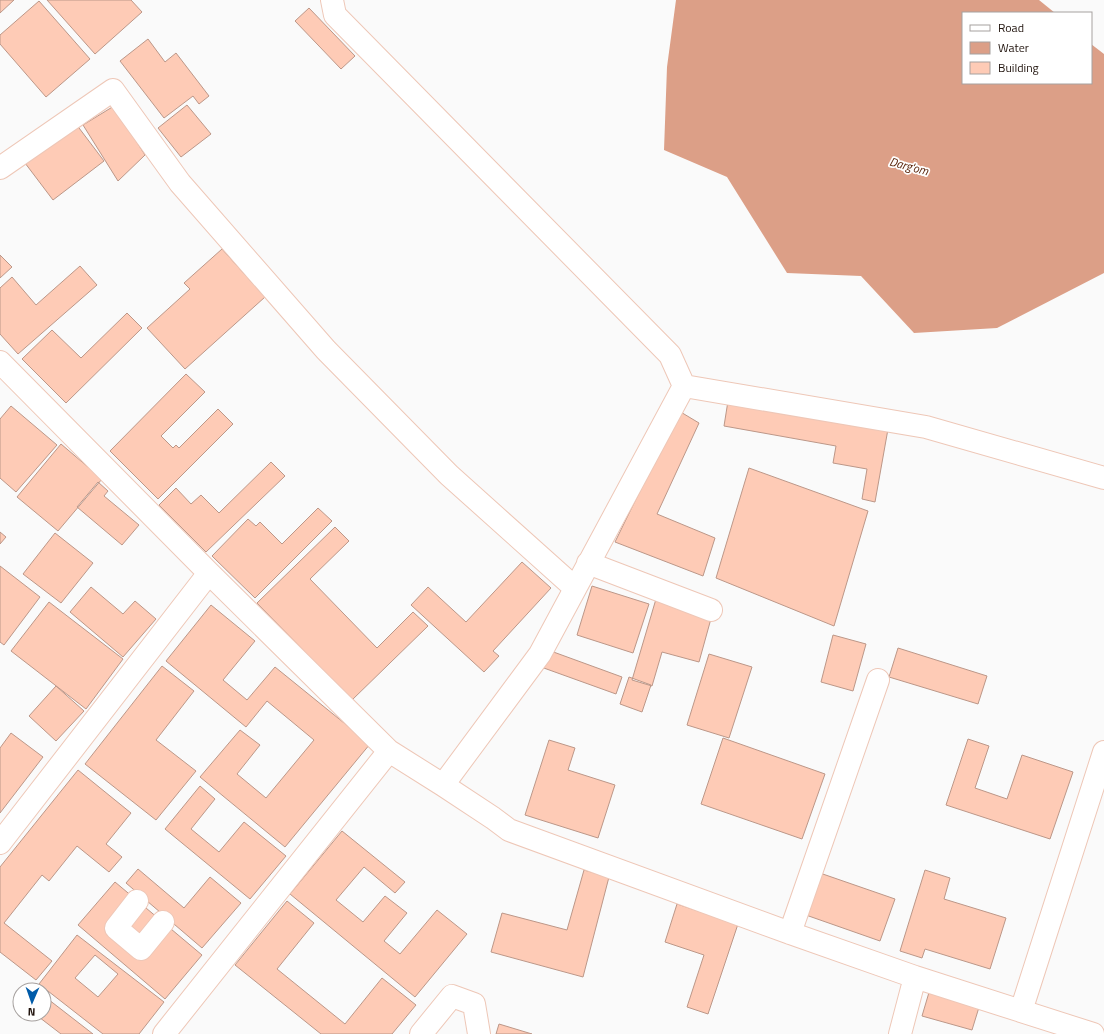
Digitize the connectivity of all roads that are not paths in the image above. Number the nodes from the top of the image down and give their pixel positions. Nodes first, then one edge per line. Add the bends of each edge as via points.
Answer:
1 (332, 0) edge
2 (0, 168) edge
3 (3, 373) edge
4 (684, 386) junction
5 (1104, 478) edge
6 (588, 563) junction
7 (209, 573) junction
8 (575, 588) junction
9 (711, 610) dead end
10 (878, 680) dead end
11 (389, 751) junction
12 (1104, 752) edge
13 (443, 785) junction
14 (0, 843) edge
15 (137, 901) dead end
16 (163, 922) dead end
17 (790, 933) junction
18 (915, 977) junction
19 (1021, 1011) junction
20 (164, 1034) edge
21 (421, 1034) edge
22 (480, 1034) edge
23 (900, 1034) edge
24 (1093, 1034) edge

1 - 4 street via 335,15 670,355
2 - 8 street via 113,90 180,183 326,350 449,475
3 - 7 street
4 - 5 street via 926,427
4 - 6 street
6 - 8 street
6 - 9 street
7 - 11 street
7 - 14 street
8 - 13 street via 540,654
10 - 17 street
11 - 13 street
11 - 20 street
12 - 19 street
13 - 17 street via 509,830
15 - 16 street via 116,928 141,948
17 - 18 street
18 - 19 street
18 - 23 street
19 - 24 street
21 - 22 street via 452,996 474,1004

